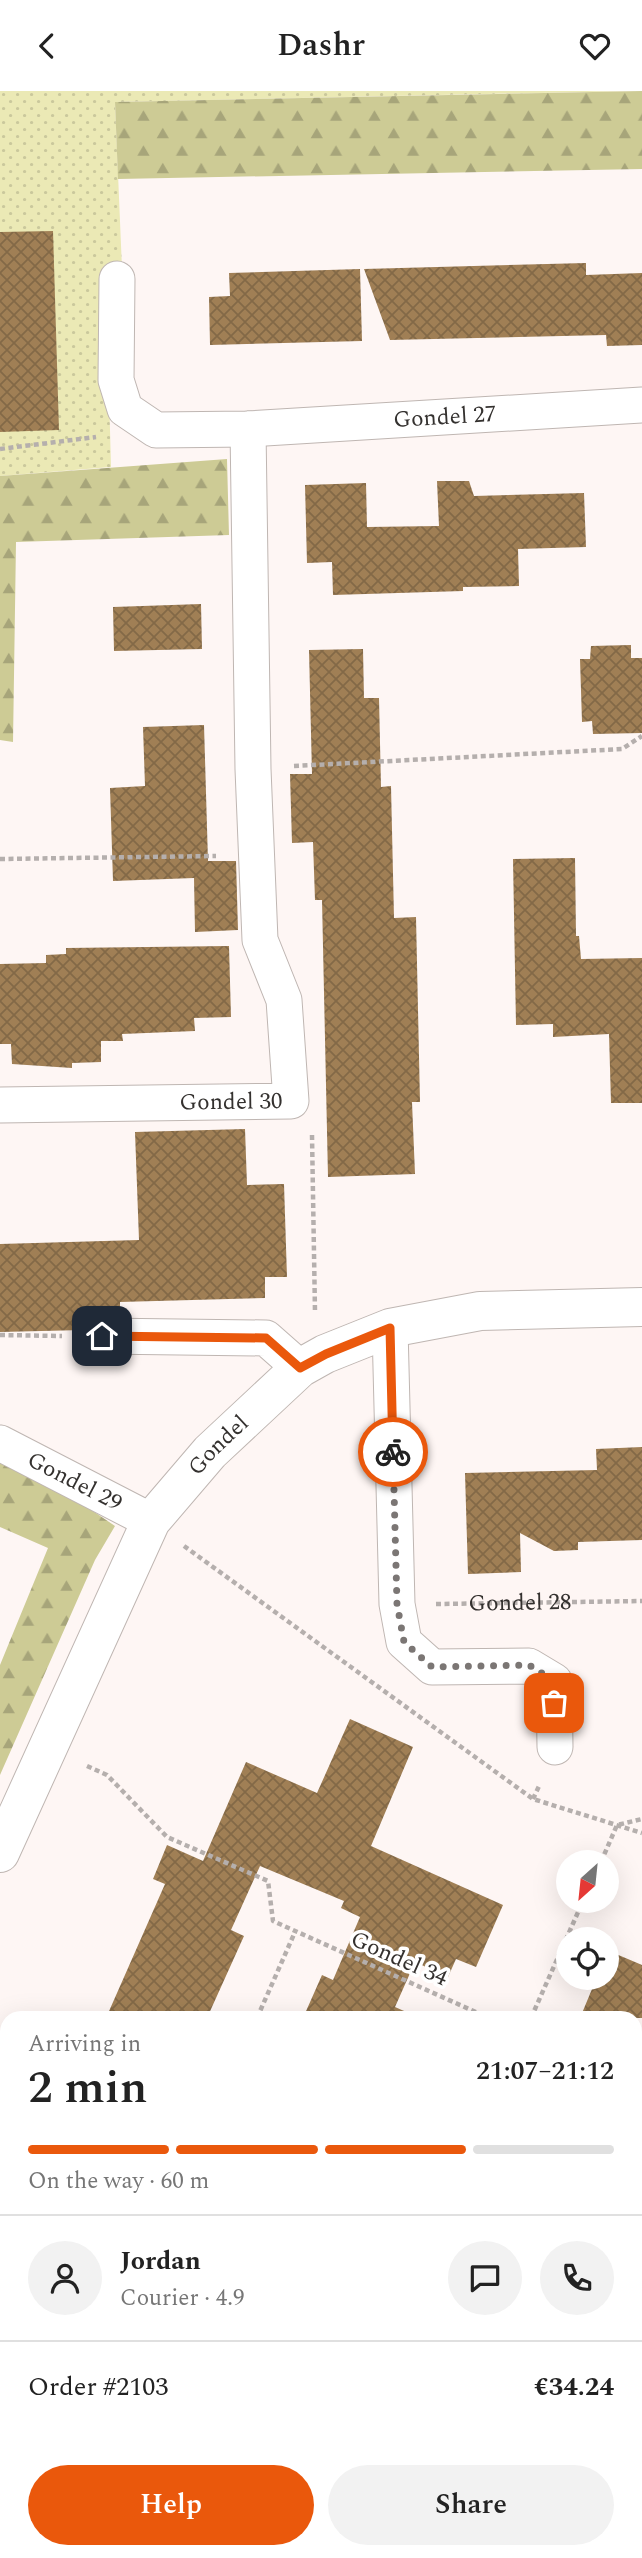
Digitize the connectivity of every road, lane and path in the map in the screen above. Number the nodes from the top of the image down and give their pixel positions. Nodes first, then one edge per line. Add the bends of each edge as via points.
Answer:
1 (117, 279) dead end
2 (642, 405) edge
3 (247, 429) junction
4 (156, 430) junction
5 (0, 449) edge
6 (642, 736) edge
7 (253, 769) junction
8 (256, 856) junction
9 (0, 859) edge
10 (291, 1101) junction
11 (0, 1105) edge
12 (642, 1307) edge
13 (390, 1328) junction
14 (0, 1335) edge
15 (102, 1336) joint
16 (313, 1361) junction
17 (0, 1443) edge
18 (150, 1521) junction
19 (642, 1601) edge
20 (397, 1604) junction
21 (555, 1747) dead end
22 (47, 1749) junction
23 (642, 1819) edge
24 (617, 1825) junction
25 (642, 1833) edge
26 (606, 1850) edge
27 (0, 1853) edge
28 (578, 1913) edge
29 (295, 1932) junction
30 (260, 2011) edge
31 (473, 2011) edge
32 (534, 2011) edge

1 - 4 street via 116,380 125,409
2 - 3 street, Gondel 27
3 - 4 street, Gondel 27
3 - 7 street
4 - 5 path
6 - 7 path via 622,749
7 - 8 street, Gondel 30
8 - 9 path
8 - 10 street, Gondel 30 via 260,940 284,1000
10 - 11 street, Gondel 30
10 - 16 path via 312,1132
12 - 13 street, Gondel via 480,1311
13 - 16 street, Gondel
13 - 20 street
14 - 15 path
15 - 16 street via 266,1338
16 - 18 street, Gondel via 210,1453
17 - 18 street, Gondel 29
18 - 22 street, Gondel
18 - 24 path via 533,1799
19 - 20 path, Gondel 28
20 - 21 street via 404,1642 432,1667 529,1665 554,1681
22 - 27 street, Gondel
22 - 29 path, Gondel 34 via 107,1775 167,1837 268,1881 273,1920
23 - 24 path
24 - 25 path
24 - 26 path
28 - 32 path
29 - 30 path
29 - 31 path, Gondel 34

